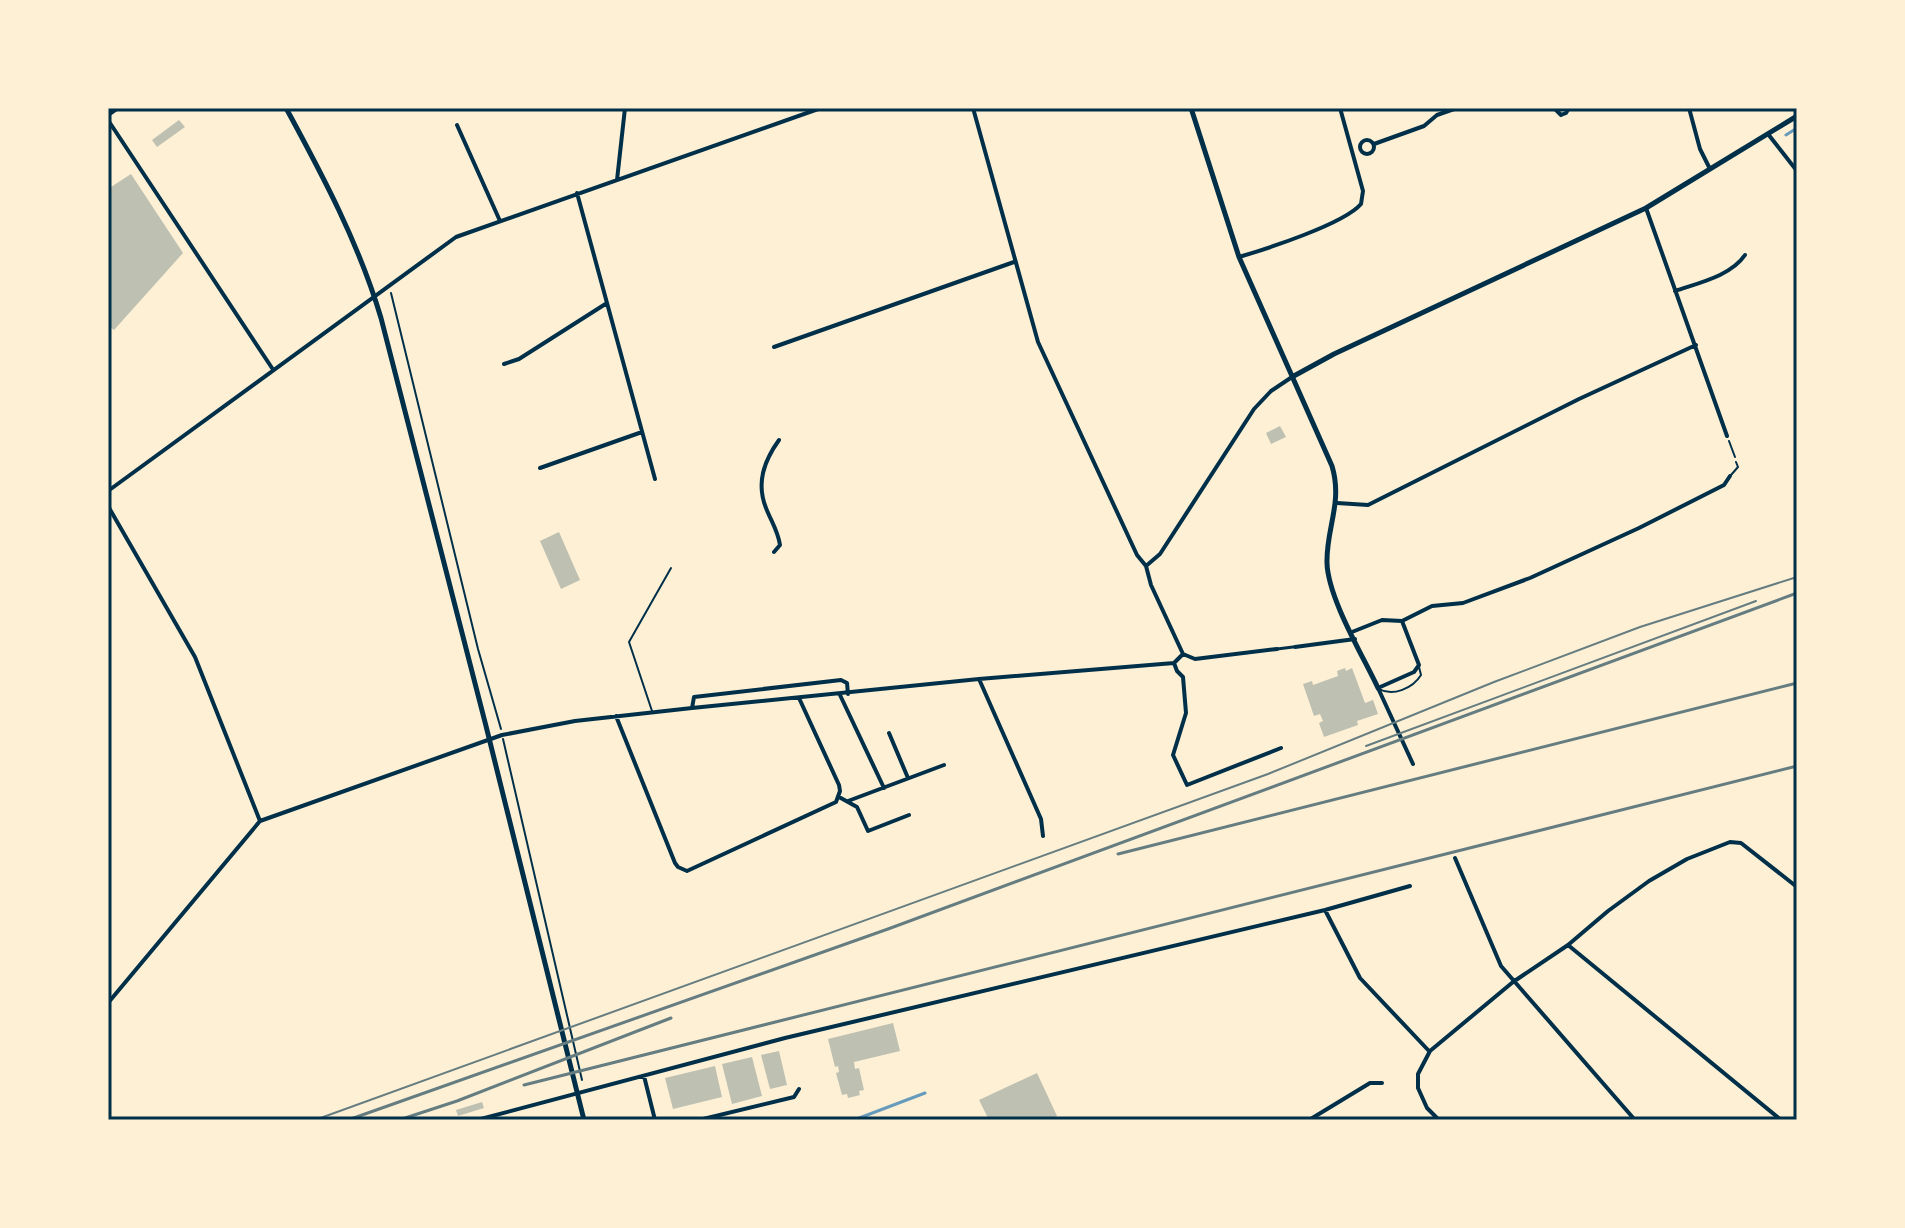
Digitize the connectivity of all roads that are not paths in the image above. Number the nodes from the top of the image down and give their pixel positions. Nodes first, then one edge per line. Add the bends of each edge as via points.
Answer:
1 (118, 108) edge
2 (286, 108) edge
3 (625, 108) edge
4 (821, 108) edge
5 (973, 108) edge
6 (1191, 108) edge
7 (1340, 108) edge
8 (1457, 108) edge
9 (1547, 108) edge
10 (1554, 108) edge
11 (1569, 108) edge
12 (1689, 108) edge
13 (1797, 116) edge
14 (108, 118) edge
15 (457, 125) dead end
16 (1768, 134) junction
17 (1374, 144) junction
18 (1360, 148) junction
19 (1352, 151) junction
20 (1710, 169) junction
21 (1797, 171) edge
22 (617, 180) junction
23 (577, 193) junction
24 (1646, 208) junction
25 (500, 221) junction
26 (1745, 255) dead end
27 (1239, 257) junction
28 (1014, 262) junction
29 (1675, 291) junction
30 (375, 297) junction
31 (607, 303) junction
32 (774, 347) dead end
33 (1696, 347) junction
34 (504, 364) dead end
35 (272, 369) junction
36 (1292, 377) junction
37 (642, 432) junction
38 (1727, 436) road end
39 (779, 440) dead end
40 (1736, 462) road end
41 (540, 468) dead end
42 (1730, 476) joint
43 (655, 479) dead end
44 (108, 491) edge
45 (1337, 503) junction
46 (108, 506) edge
47 (774, 552) dead end
48 (1146, 566) junction
49 (671, 568) dead end
50 (1402, 621) junction
51 (1352, 632) junction
52 (1355, 639) junction
53 (1295, 647) joint
54 (1277, 649) joint
55 (1183, 654) junction
56 (1174, 663) junction
57 (1419, 665) junction
58 (979, 679) junction
59 (1378, 688) junction
60 (848, 694) junction
61 (840, 695) junction
62 (799, 698) junction
63 (692, 708) junction
64 (652, 713) junction
65 (616, 716) junction
66 (889, 733) dead end
67 (489, 739) junction
68 (1281, 748) dead end
69 (1413, 764) dead end
70 (944, 765) dead end
71 (908, 779) junction
72 (884, 788) junction
73 (839, 797) junction
74 (848, 801) junction
75 (909, 815) dead end
76 (260, 821) junction
77 (1043, 836) dead end
78 (1455, 858) dead end
79 (1410, 886) dead end
80 (1797, 887) edge
81 (1325, 910) junction
82 (1568, 945) junction
83 (1513, 982) junction
84 (108, 1003) edge
85 (1430, 1051) junction
86 (644, 1075) junction
87 (1382, 1083) dead end
88 (799, 1089) dead end
89 (477, 1120) edge
90 (584, 1120) edge
91 (655, 1120) edge
92 (699, 1120) edge
93 (1309, 1120) edge
94 (1439, 1120) edge
95 (1635, 1120) edge
96 (1781, 1120) edge

1 - 14 street
2 - 30 street via 343,218
3 - 22 street
4 - 22 street
5 - 28 street
6 - 27 street
7 - 19 street
8 - 17 street
9 - 10 street
10 - 11 street via 1563,115
12 - 20 street
13 - 16 street
14 - 35 street
15 - 25 street
16 - 20 street
16 - 21 street
17 - 18 street via 1364,140
17 - 18 street via 1370,154
18 - 19 street
19 - 27 street via 1364,197 1357,210
20 - 24 street
22 - 23 street
23 - 25 street
23 - 31 street
24 - 29 street
24 - 36 street
25 - 30 street via 456,237
26 - 29 street via 1723,273
27 - 36 street
28 - 32 street
28 - 48 street via 1045,360
29 - 33 street
30 - 35 street
30 - 67 street
31 - 34 street
31 - 37 street
33 - 38 street
33 - 45 street via 1368,505
35 - 44 street
36 - 45 street via 1330,459
36 - 48 street via 1254,409 1160,554
37 - 41 street
37 - 43 street
39 - 47 street via 763,465 761,485 779,535
40 - 42 lane
42 - 50 street via 1724,485 1530,578 1463,603 1432,606
45 - 51 street via 1327,567
46 - 76 street via 195,657
48 - 55 street
49 - 64 lane via 629,642
50 - 51 street via 1382,620
50 - 57 street
51 - 52 street
52 - 53 street
52 - 59 street
53 - 54 street
54 - 55 street via 1195,659
55 - 56 street
56 - 58 street
56 - 68 street via 1183,677 1186,713 1173,755 1187,785
57 - 59 street
57 - 59 lane via 1421,675 1412,685 1391,693
58 - 60 street
58 - 77 street via 1041,819
59 - 69 street
60 - 61 street
60 - 63 street via 847,683 841,680 694,697
61 - 62 street
61 - 72 street
62 - 63 street
62 - 73 street via 839,785
63 - 64 street
64 - 65 street
65 - 67 street
65 - 73 street via 682,870 832,805
66 - 71 street
67 - 76 street
67 - 90 street
70 - 71 street
71 - 72 street
72 - 74 street
73 - 74 street
74 - 75 street via 857,807 868,831
76 - 84 street
78 - 83 street via 1495,954
79 - 81 street
80 - 82 street via 1741,843 1730,842 1649,881
81 - 85 street via 1360,978
81 - 86 street
82 - 83 street
82 - 96 street
83 - 85 street
83 - 95 street
85 - 94 street via 1418,1074 1418,1088
86 - 89 street
86 - 91 street
87 - 93 street via 1370,1083
88 - 92 street via 794,1097

